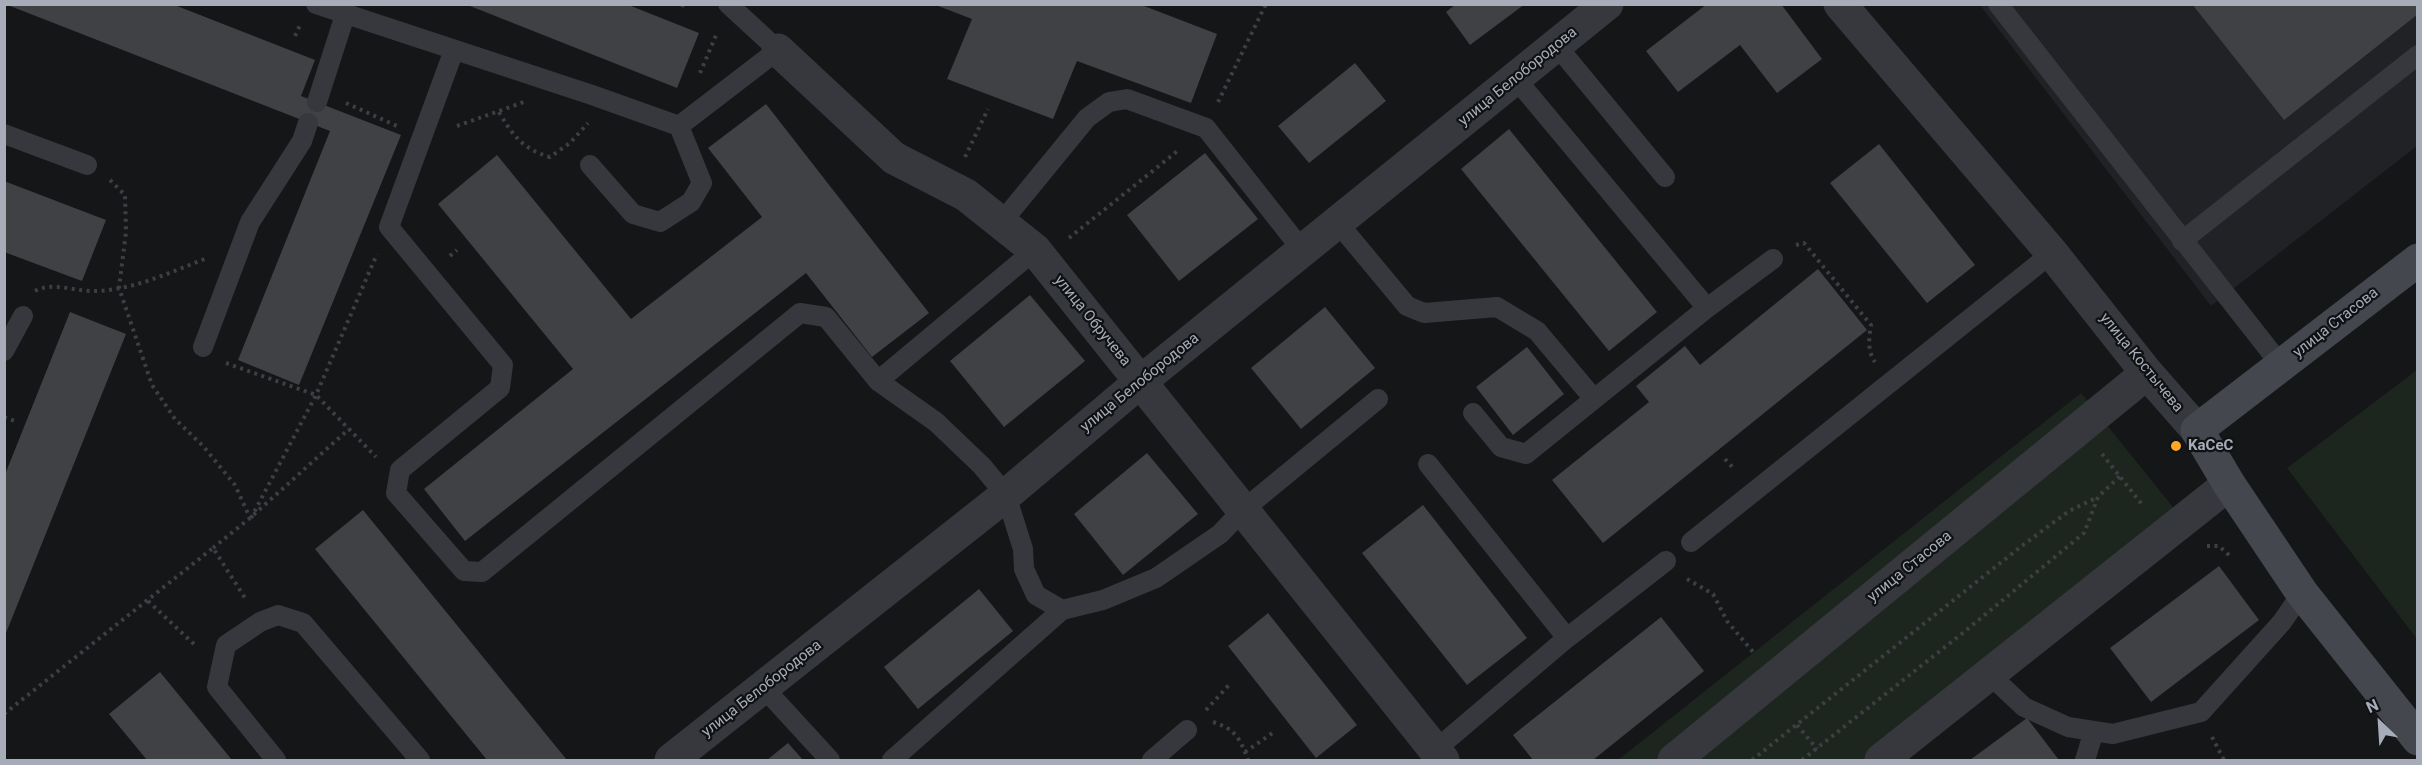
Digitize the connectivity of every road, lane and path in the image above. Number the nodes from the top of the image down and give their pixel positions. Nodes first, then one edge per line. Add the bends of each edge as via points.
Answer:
1 (316, 4) edge
2 (1607, 4) edge
3 (1840, 4) edge
4 (1998, 4) edge
5 (728, 5) edge
6 (345, 15) junction
7 (1557, 46) junction
8 (454, 50) junction
9 (778, 50) junction
10 (2418, 56) edge
11 (1516, 79) junction
12 (697, 80) dead end
13 (609, 101) junction
14 (317, 102) dead end
15 (988, 109) dead end
16 (499, 112) dead end
17 (309, 123) dead end
18 (679, 126) junction
19 (4, 134) edge
20 (968, 152) dead end
21 (87, 165) joint
22 (590, 165) dead end
23 (1665, 177) dead end
24 (1001, 223) junction
25 (1338, 223) junction
26 (388, 227) junction
27 (2182, 241) junction
28 (1035, 250) junction
29 (1303, 251) junction
30 (2052, 253) junction
31 (1773, 259) joint
32 (2418, 260) edge
33 (166, 274) dead end
34 (119, 288) junction
35 (33, 295) dead end
36 (1707, 309) junction
37 (23, 316) dead end
38 (203, 347) joint
39 (4, 351) edge
40 (1871, 356) dead end
41 (2281, 365) junction
42 (2147, 373) junction
43 (878, 381) junction
44 (1140, 382) junction
45 (316, 395) junction
46 (1378, 399) dead end
47 (1594, 399) junction
48 (1473, 412) dead end
49 (4, 417) edge
50 (15, 421) dead end
51 (349, 429) junction
52 (2197, 430) junction
53 (2100, 452) dead end
54 (1725, 459) dead end
55 (1428, 464) dead end
56 (1736, 472) dead end
57 (2120, 476) junction
58 (398, 480) junction
59 (2229, 484) junction
60 (1006, 495) junction
61 (2098, 497) junction
62 (1243, 510) junction
63 (2149, 513) dead end
64 (250, 518) junction
65 (1691, 542) dead end
66 (213, 548) junction
67 (1666, 561) joint
68 (2302, 593) junction
69 (148, 600) junction
70 (1062, 610) junction
71 (260, 622) junction
72 (1567, 638) junction
73 (222, 659) junction
74 (1990, 675) junction
75 (1774, 679) junction
76 (764, 687) junction
77 (4, 714) edge
78 (1797, 725) junction
79 (1186, 730) joint
80 (2094, 731) junction
81 (1274, 732) dead end
82 (2418, 739) edge
83 (1817, 749) junction
84 (1245, 752) junction
85 (1439, 756) edge
86 (276, 760) edge
87 (420, 760) edge
88 (671, 760) edge
89 (830, 760) edge
90 (892, 760) edge
91 (1152, 760) edge
92 (1248, 760) edge
93 (1674, 760) edge
94 (1752, 760) edge
95 (1802, 760) edge
96 (1881, 760) edge
97 (2085, 760) edge

1 - 6 lane
2 - 7 street, улица Белобородова
3 - 30 street, улица Костычева
4 - 27 lane
5 - 9 lane
5 - 12 path
6 - 8 lane
6 - 14 lane
7 - 11 street, улица Белобородова
7 - 23 lane
8 - 13 lane
8 - 26 lane
9 - 18 lane
9 - 24 street, улица Обручева via 894,158 966,195
10 - 27 lane
11 - 25 street, улица Белобородова
11 - 36 lane
13 - 16 path via 570,143 550,157 524,145
13 - 18 lane
15 - 20 path
17 - 38 lane via 302,141 250,222
18 - 22 lane via 702,183 691,202 660,222 633,214
19 - 21 lane
21 - 34 path via 106,175 125,195 126,232
24 - 28 street, улица Обручева
24 - 29 lane via 1087,118 1109,102 1127,99 1206,128
25 - 29 street, улица Белобородова
25 - 47 lane via 1407,306 1424,313 1497,307 1538,331
26 - 45 path
26 - 58 lane via 503,365 500,388 400,470
27 - 41 lane
28 - 43 lane
28 - 44 street, улица Обручева
29 - 44 street, улица Белобородова
30 - 42 street, улица Костычева
30 - 65 lane
31 - 36 lane
31 - 40 path via 1791,246 1804,243 1871,325
32 - 41 street, улица Стасова
33 - 34 path
34 - 35 path via 93,291 46,286 36,289
34 - 64 path via 152,384 175,419 235,485
36 - 47 lane
37 - 39 lane
38 - 45 path via 225,362
41 - 52 street, улица Стасова
42 - 52 street, улица Костычева
42 - 75 street, улица Стасова
43 - 58 lane via 825,317 800,313 482,572 464,571 396,493
43 - 60 lane via 936,422
44 - 60 street, улица Белобородова
44 - 62 street, улица Обручева
45 - 51 path
45 - 64 path
46 - 62 lane
47 - 48 lane via 1526,454 1502,447
49 - 50 path
51 - 58 path
51 - 64 path
52 - 59 street, улица Костычева
53 - 57 path
54 - 56 path
55 - 72 lane
57 - 61 path
57 - 63 path
59 - 68 street, улица Костычева
59 - 74 street
60 - 70 lane via 1023,549 1024,569 1036,595
60 - 76 street, улица Белобородова
61 - 78 path via 2069,511 2032,538
61 - 83 path via 2084,533
62 - 70 lane via 1220,534 1156,578 1103,600
62 - 85 street, улица Обручева
64 - 66 path
66 - 69 path
66 - 71 path
67 - 72 lane
67 - 75 path via 1675,574 1713,594 1727,621
68 - 80 lane via 2201,712 2113,734
68 - 82 street, улица Костычева
69 - 73 path via 195,646
69 - 77 path
70 - 90 lane
71 - 73 lane via 226,645
71 - 87 lane via 278,615 303,623
72 - 85 lane
73 - 86 lane via 217,687
74 - 80 lane via 2024,707 2068,727
74 - 96 street
75 - 93 street, улица Стасова
76 - 88 street, улица Белобородова
76 - 89 lane
78 - 83 path
78 - 94 path
79 - 84 path via 1210,721 1229,727
79 - 91 lane
80 - 97 lane
81 - 84 path
83 - 95 path
84 - 92 path

